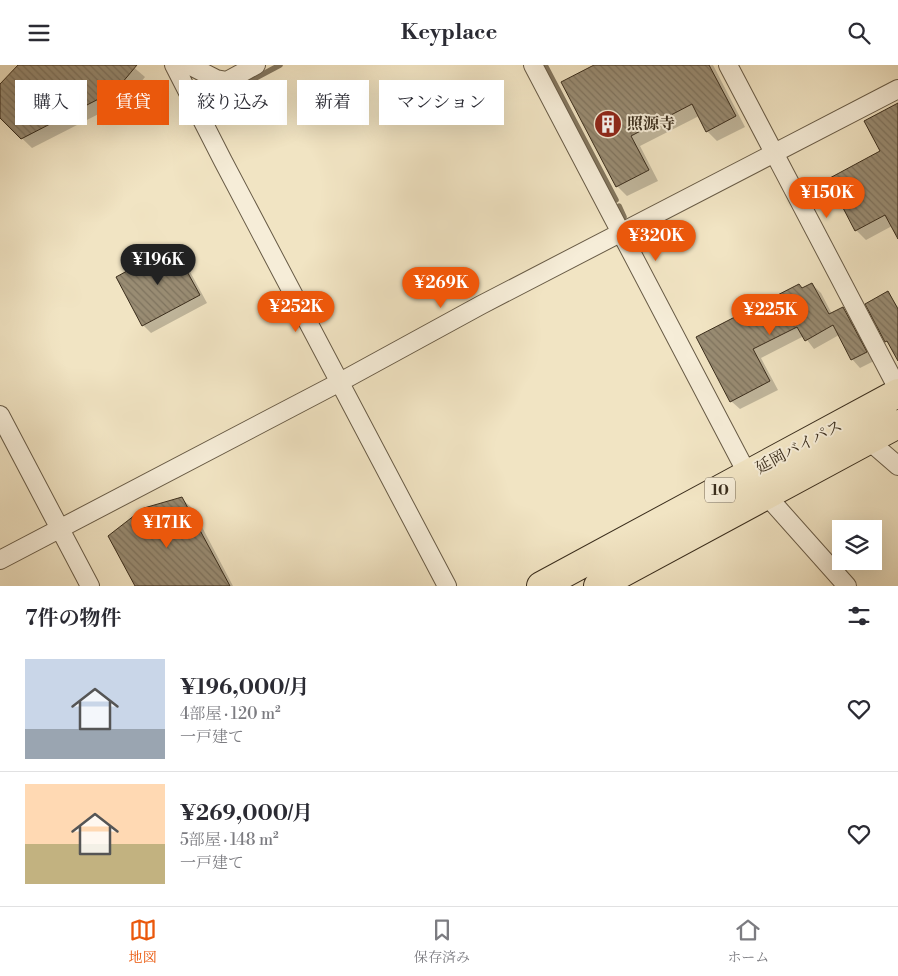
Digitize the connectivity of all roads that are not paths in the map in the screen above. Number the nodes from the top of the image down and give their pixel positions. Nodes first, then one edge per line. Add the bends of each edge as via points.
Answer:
1 (174, 65) edge
2 (188, 65) edge
3 (256, 65) edge
4 (533, 65) edge
5 (728, 65) edge
6 (898, 89) edge
7 (775, 153) junction
8 (622, 232) junction
9 (340, 381) junction
10 (898, 389) edge
11 (898, 393) edge
12 (0, 415) edge
13 (898, 424) edge
14 (868, 440) junction
15 (898, 466) edge
16 (748, 475) junction
17 (766, 495) junction
18 (60, 529) junction
19 (0, 560) edge
20 (90, 586) edge
21 (447, 586) edge
22 (541, 586) edge
23 (598, 586) edge
24 (846, 586) edge

1 - 9 street
2 - 3 street via 227,81
4 - 8 street
5 - 7 street
6 - 7 street
7 - 8 street
7 - 10 street
8 - 9 street
8 - 16 street
9 - 18 street
9 - 21 street
11 - 16 highway, 延岡バイパス / 10
12 - 18 street
13 - 14 highway, 延岡バイパス / 10
14 - 15 street
14 - 17 highway, 延岡バイパス / 10
16 - 22 highway, 延岡バイパス / 10
17 - 23 highway, 延岡バイパス / 10
17 - 24 street
18 - 19 street
18 - 20 street

